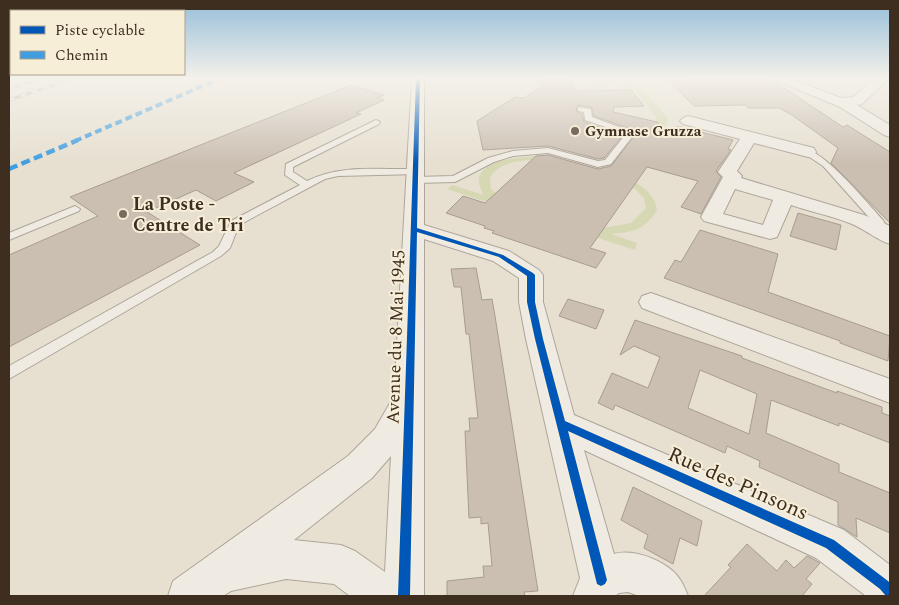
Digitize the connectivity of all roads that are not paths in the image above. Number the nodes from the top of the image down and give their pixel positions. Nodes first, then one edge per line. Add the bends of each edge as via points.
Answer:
1 (417, 106) edge
2 (845, 106) edge
3 (581, 109) dead end
4 (688, 121) dead end
5 (376, 122) dead end
6 (890, 132) edge
7 (750, 137) junction
8 (808, 152) joint
9 (416, 176) junction
10 (730, 181) junction
11 (307, 185) junction
12 (784, 198) junction
13 (75, 209) dead end
14 (415, 229) junction
15 (887, 234) edge
16 (9, 237) edge
17 (651, 302) dead end
18 (9, 373) edge
19 (890, 391) edge
20 (409, 397) junction
21 (561, 424) junction
22 (830, 544) junction
23 (223, 572) junction
24 (890, 573) edge
25 (597, 588) edge
26 (890, 592) edge
27 (188, 596) edge
28 (384, 596) edge
29 (404, 596) edge
30 (667, 596) edge

1 - 9 street, Avenue du 8 Mai 1945
2 - 6 street
3 - 9 lane via 588,111 588,118 631,133 608,162 598,164 548,150 491,160 455,179
4 - 7 street
5 - 11 lane via 289,166 288,173
7 - 8 street
7 - 10 street via 727,172 732,176
8 - 15 lane via 826,164
9 - 11 lane via 338,173
9 - 14 street, Avenue du 8 Mai 1945
10 - 12 street
10 - 12 street via 711,217 770,233
11 - 18 lane via 235,223 224,248 217,254
12 - 15 street via 857,220
13 - 16 lane
14 - 20 street, Avenue du 8 Mai 1945
14 - 21 street via 501,256 531,275 531,302
17 - 19 street
20 - 23 street via 386,439 360,467
20 - 29 street, Avenue du 8 Mai 1945
21 - 22 street, Rue des Pinsons
21 - 25 street
22 - 24 street, Rue des Pinsons
22 - 26 street, Rue des Pinsons
23 - 27 street
23 - 28 street via 286,559 341,565
25 - 30 street via 615,572 629,572 649,579

